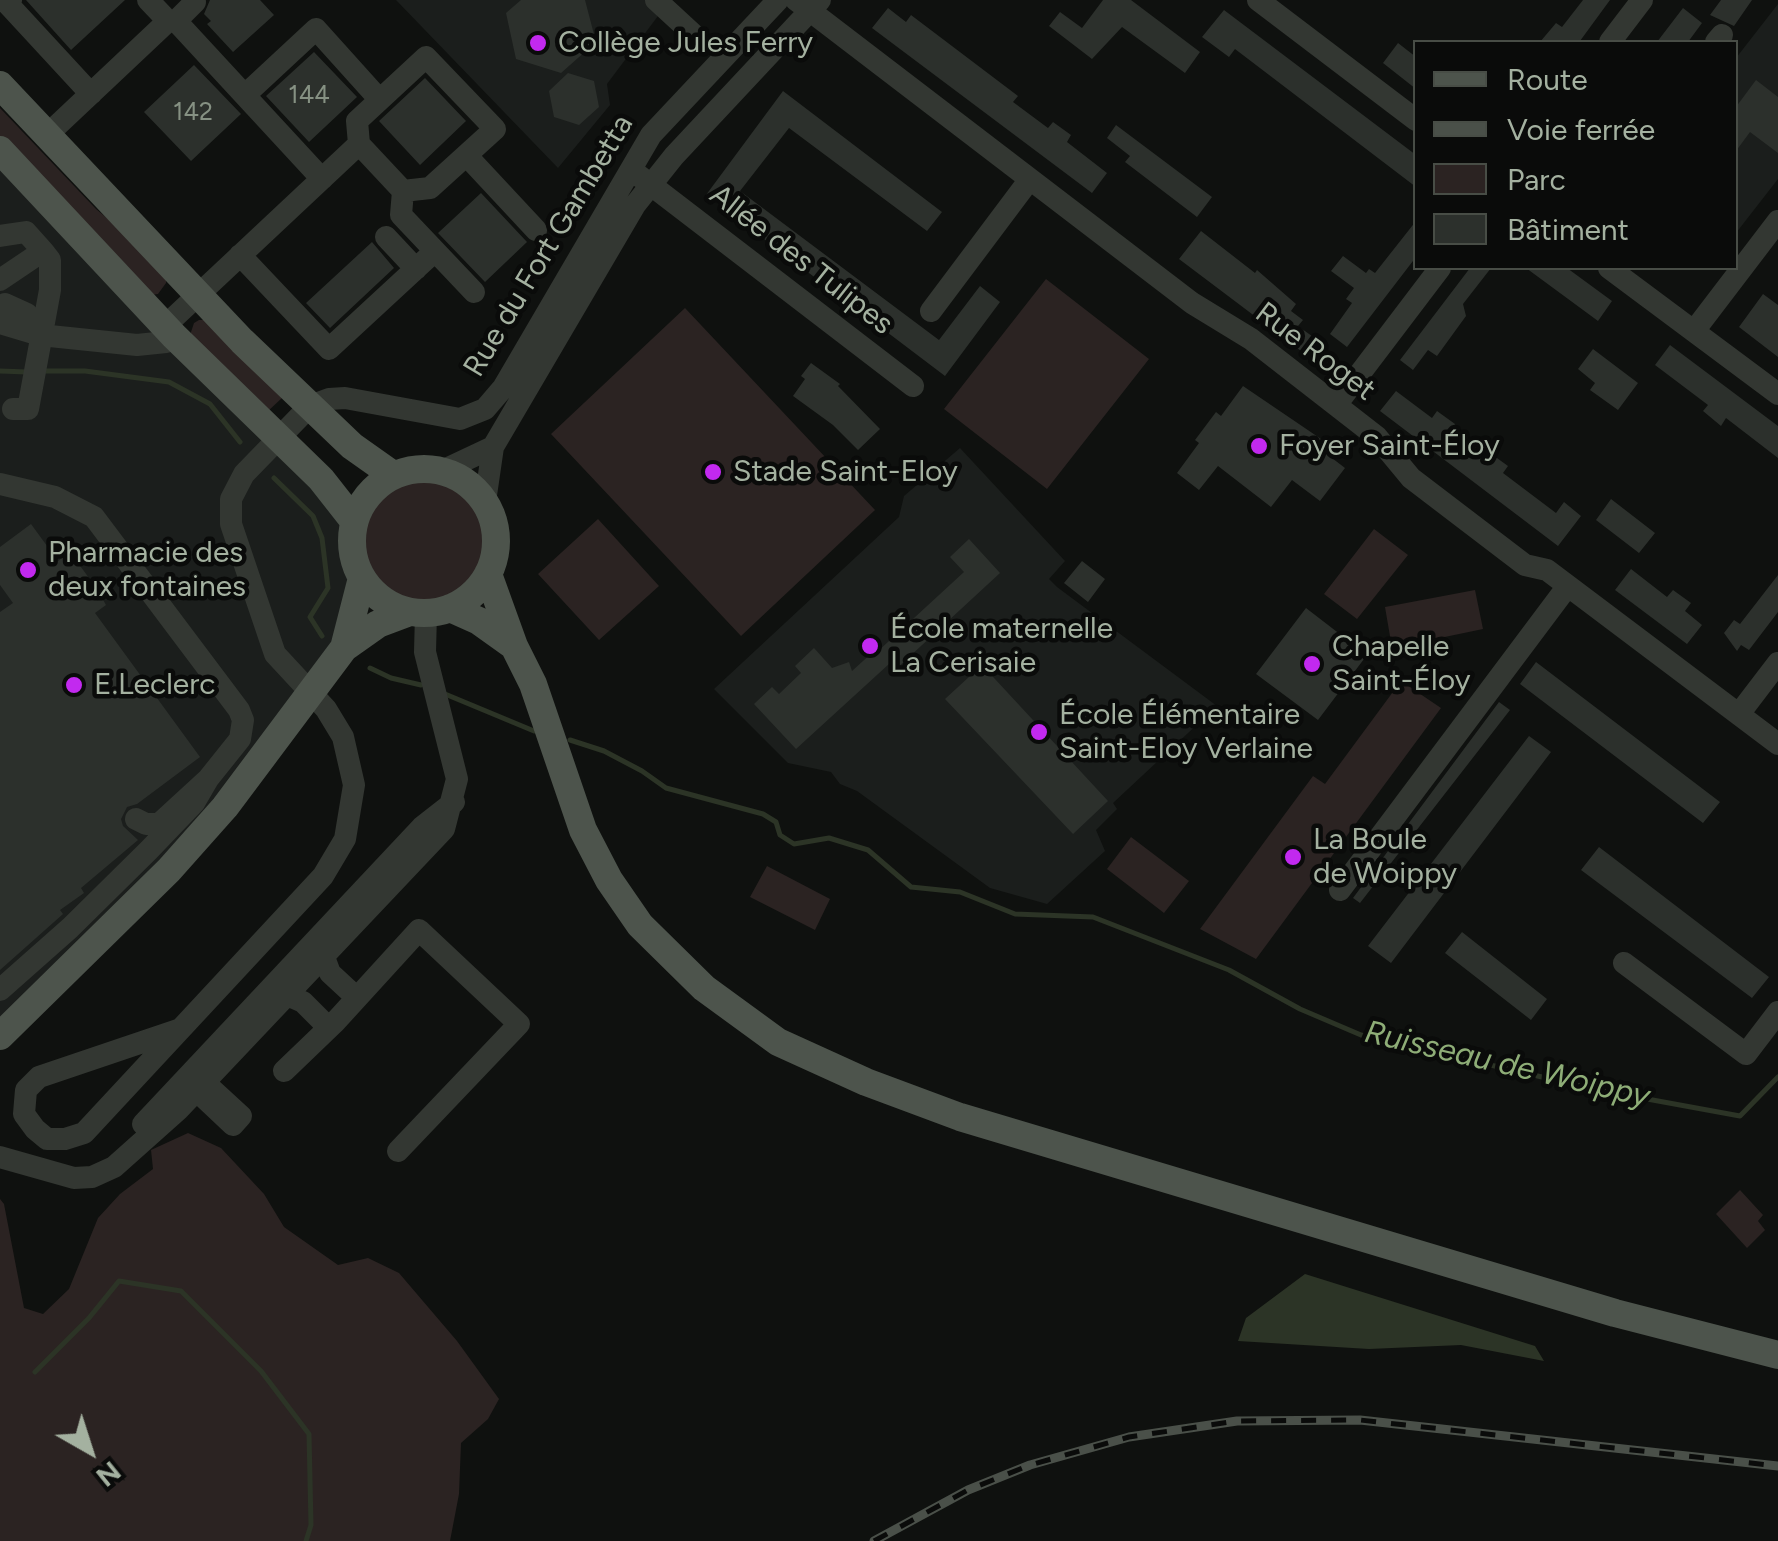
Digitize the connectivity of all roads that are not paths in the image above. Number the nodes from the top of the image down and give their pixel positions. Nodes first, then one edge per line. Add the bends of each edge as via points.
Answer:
1 (11, 0) edge
2 (148, 0) edge
3 (656, 0) edge
4 (778, 0) edge
5 (1258, 0) edge
6 (1642, 0) edge
7 (195, 2) dead end
8 (808, 4) edge
9 (172, 21) junction
10 (693, 34) dead end
11 (1612, 40) edge
12 (0, 85) edge
13 (91, 94) junction
14 (245, 95) junction
15 (379, 100) junction
16 (1413, 118) edge
17 (47, 135) junction
18 (359, 144) junction
19 (0, 150) edge
20 (467, 156) junction
21 (630, 168) junction
22 (322, 179) junction
23 (1030, 179) junction
24 (651, 183) junction
25 (403, 191) junction
26 (1778, 221) edge
27 (536, 230) dead end
28 (0, 236) edge
29 (386, 238) dead end
30 (43, 251) junction
31 (435, 251) junction
32 (240, 255) junction
33 (416, 269) junction
34 (1438, 270) edge
35 (1612, 270) edge
36 (0, 280) edge
37 (474, 292) dead end
38 (198, 295) junction
39 (0, 306) edge
40 (931, 311) dead end
41 (0, 323) edge
42 (169, 330) junction
43 (1694, 331) junction
44 (40, 340) junction
45 (913, 386) dead end
46 (1778, 394) edge
47 (21, 403) dead end
48 (1336, 405) junction
49 (310, 406) junction
50 (278, 438) junction
51 (493, 447) junction
52 (442, 471) junction
53 (393, 475) junction
54 (0, 484) edge
55 (485, 502) junction
56 (354, 521) junction
57 (488, 574) junction
58 (362, 578) junction
59 (1567, 587) junction
60 (429, 611) junction
61 (514, 646) junction
62 (344, 648) junction
63 (1778, 663) edge
64 (312, 695) junction
65 (1739, 714) junction
66 (1778, 744) edge
67 (208, 779) junction
68 (454, 802) junction
69 (136, 819) dead end
70 (1340, 890) dead end
71 (324, 957) junction
72 (1624, 963) dead end
73 (0, 990) edge
74 (287, 995) junction
75 (357, 998) junction
76 (1778, 1012) edge
77 (328, 1027) junction
78 (178, 1030) junction
79 (0, 1036) edge
80 (291, 1064) dead end
81 (200, 1086) junction
82 (237, 1120) dead end
83 (398, 1151) dead end
84 (0, 1158) edge
85 (92, 1177) junction
86 (1778, 1355) edge

1 - 13 street
2 - 9 street
3 - 10 street
4 - 21 street, Rue du Fort Gambetta via 651,135
5 - 16 street
6 - 11 street
7 - 9 street
8 - 23 street, Rue Roget
8 - 24 street, Rue du Fort Gambetta
9 - 13 street
9 - 14 street
12 - 17 main road
13 - 17 street
14 - 15 street via 316,29
14 - 22 street
15 - 18 street via 357,120
15 - 20 street via 426,57 496,129
17 - 38 main road
18 - 22 street
18 - 25 street
19 - 42 main road
20 - 25 street via 430,188
20 - 27 street
21 - 24 street, Allée des Tulipes
21 - 49 street, Rue du Fort Gambetta via 485,410 460,419 345,398
22 - 32 street
23 - 40 street
23 - 48 street, Rue Roget
24 - 45 street, Allée des Tulipes
24 - 51 street, Rue du Fort Gambetta
25 - 31 street via 401,215
26 - 43 street
28 - 30 street via 26,232
29 - 33 street
30 - 36 street
30 - 44 street via 50,260 50,290
31 - 33 street
31 - 37 street
32 - 33 street via 329,348
32 - 38 street
34 - 48 street
35 - 43 street
38 - 42 street
38 - 49 main road
39 - 44 street via 27,314
41 - 44 street
42 - 44 street via 166,342 137,345
42 - 50 main road
43 - 46 street
44 - 47 street
48 - 59 street, Rue Roget via 1377,437 1411,478 1525,564 1547,570
49 - 50 street
49 - 53 main road
50 - 56 main road
50 - 64 street via 244,474 231,499 231,524 274,654
51 - 52 street
51 - 55 street, Rue du Fort Gambetta
52 - 53 main road
52 - 55 main road
53 - 56 main road via 375,488
54 - 67 street via 55,497 94,516 244,720 240,738
55 - 57 main road via 496,538
56 - 58 main road via 352,552
57 - 60 main road via 466,600
57 - 61 main road
58 - 60 main road via 382,600
58 - 62 main road
59 - 65 street, Rue Roget
59 - 70 street
60 - 61 main road via 480,621
60 - 62 main road via 378,624
60 - 68 street via 424,652 457,779
61 - 86 main road via 608,880 640,925 704,988 778,1042 960,1117 1615,1314
62 - 64 main road
63 - 65 street
64 - 78 street via 343,738 354,784 346,839 322,876
64 - 79 main road via 169,870
65 - 66 street, Rue Roget
67 - 69 street via 160,824
67 - 73 street via 149,850
68 - 71 street via 444,829
68 - 85 street via 422,827
71 - 74 street
71 - 75 street via 330,973
72 - 76 street via 1746,1054
74 - 77 street
74 - 81 street
75 - 77 street
75 - 83 street via 419,930 519,1024
77 - 80 street
78 - 78 street via 40,1077 26,1090 24,1114 47,1139 84,1133
81 - 82 street
81 - 85 street via 114,1167
84 - 85 street

